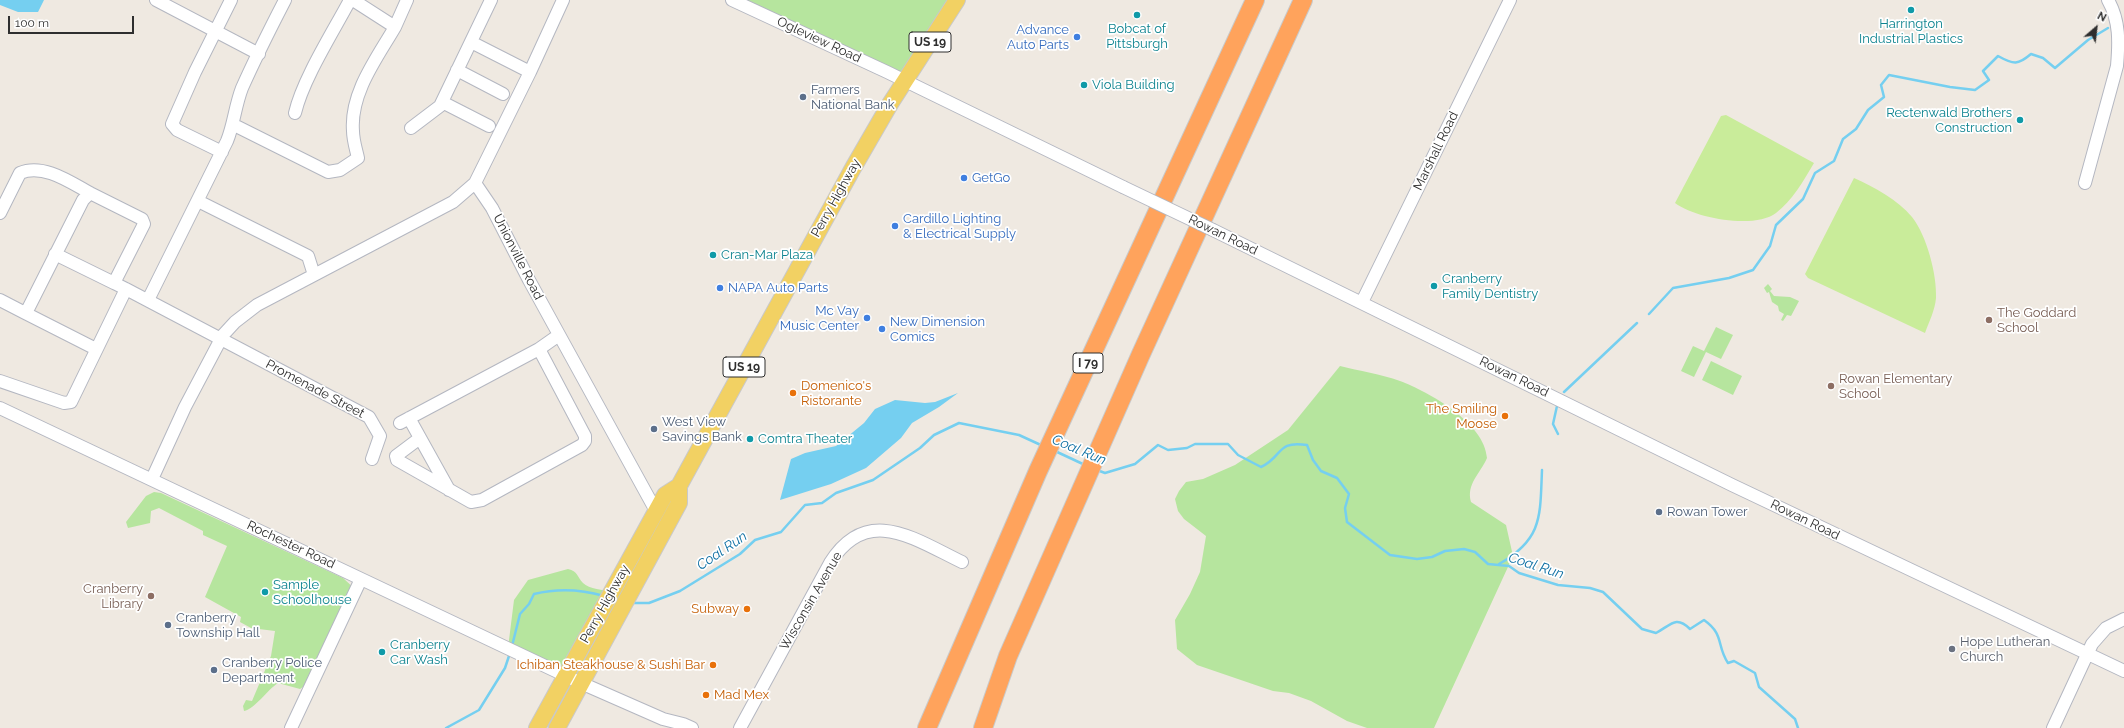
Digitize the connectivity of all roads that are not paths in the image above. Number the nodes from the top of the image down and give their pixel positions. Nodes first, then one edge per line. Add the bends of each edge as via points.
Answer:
1 (156, 0) edge
2 (231, 0) edge
3 (285, 0) edge
4 (352, 0) edge
5 (407, 0) edge
6 (492, 0) edge
7 (563, 0) edge
8 (732, 0) edge
9 (957, 0) edge
10 (1255, 0) edge
11 (1303, 0) edge
12 (1510, 0) edge
13 (2108, 0) edge
14 (395, 27) junction
15 (216, 30) junction
16 (471, 42) junction
17 (259, 54) junction
18 (457, 70) junction
19 (530, 72) junction
20 (905, 81) junction
21 (504, 94) dead end
22 (442, 102) junction
23 (295, 113) dead end
24 (234, 125) junction
25 (489, 126) dead end
26 (411, 128) dead end
27 (222, 152) junction
28 (475, 183) junction
29 (2085, 183) dead end
30 (90, 193) junction
31 (198, 201) junction
32 (0, 213) edge
33 (55, 254) junction
34 (314, 275) junction
35 (114, 283) junction
36 (126, 289) junction
37 (0, 300) edge
38 (148, 300) junction
39 (1362, 302) junction
40 (27, 314) junction
41 (559, 335) junction
42 (221, 339) junction
43 (96, 349) junction
44 (539, 349) junction
45 (0, 381) edge
46 (0, 408) edge
47 (420, 438) junction
48 (372, 459) dead end
49 (152, 480) junction
50 (679, 486) junction
51 (449, 490) junction
52 (656, 512) junction
53 (962, 562) dead end
54 (361, 579) junction
55 (2124, 619) edge
56 (2088, 654) junction
57 (2124, 672) edge
58 (566, 676) junction
59 (581, 684) junction
60 (663, 720) junction
61 (291, 728) edge
62 (537, 728) edge
63 (557, 728) edge
64 (674, 728) edge
65 (692, 728) edge
66 (740, 728) edge
67 (927, 728) edge
68 (983, 728) edge
69 (2053, 728) edge

1 - 15 street
2 - 15 street
3 - 17 street
4 - 14 street
4 - 23 street via 308,80
5 - 14 street
6 - 16 street
7 - 19 street
8 - 20 street, Ogleview Road
9 - 20 main road, Perry Highway / US 19
10 - 67 highway, I 79 via 1038,471
11 - 68 highway via 1135,368 1008,656
12 - 39 street, Marshall Road
13 - 29 street via 2117,25 2117,66
14 - 24 street via 365,80 356,106 353,130 358,158 340,170 328,172
15 - 17 street
15 - 27 street via 172,124 178,130
16 - 18 street
16 - 19 street
17 - 24 street via 242,88 234,114
18 - 21 street
18 - 22 street
19 - 28 street
20 - 39 street, Rowan Road, bridge
20 - 50 main road, Perry Highway / US 19 via 853,168
22 - 25 street
22 - 26 street
24 - 27 street
27 - 31 street
28 - 34 street via 454,202
28 - 41 street, Unionville Road via 492,208
30 - 32 street via 58,176 29,169 20,173
30 - 33 street via 83,200
30 - 35 street via 142,219 144,224
31 - 34 street via 308,256
31 - 38 street
33 - 35 street
33 - 40 street
34 - 42 street via 257,306 235,322
35 - 36 street
36 - 38 street
36 - 43 street
37 - 40 street
38 - 42 street
39 - 56 street, Rowan Road via 1746,492
40 - 43 street
41 - 44 street
41 - 52 street, Unionville Road
42 - 48 street, Promenade Street via 369,418 380,436
42 - 49 street via 185,407
43 - 45 street via 71,402 64,403
44 - 47 street via 404,420
44 - 51 street via 585,436 585,441 482,500 471,502
46 - 49 street, Rochester Road
47 - 51 street
47 - 51 street via 401,451 396,456 397,460
49 - 54 street, Rochester Road
50 - 52 main road, Perry Highway / US 19 via 665,495
50 - 59 main road, Perry Highway / US 19 via 679,503
52 - 58 main road, Perry Highway / US 19
53 - 66 street, Wisconsin Avenue via 898,533 882,530 866,532 849,539 830,563
54 - 58 street, Rochester Road
54 - 61 street
55 - 56 street via 2099,634
56 - 57 street, Rowan Road
56 - 69 street
58 - 59 street, Rochester Road
58 - 62 main road, Perry Highway / US 19
59 - 60 street
59 - 63 main road, Perry Highway / US 19
60 - 64 street
60 - 65 street

